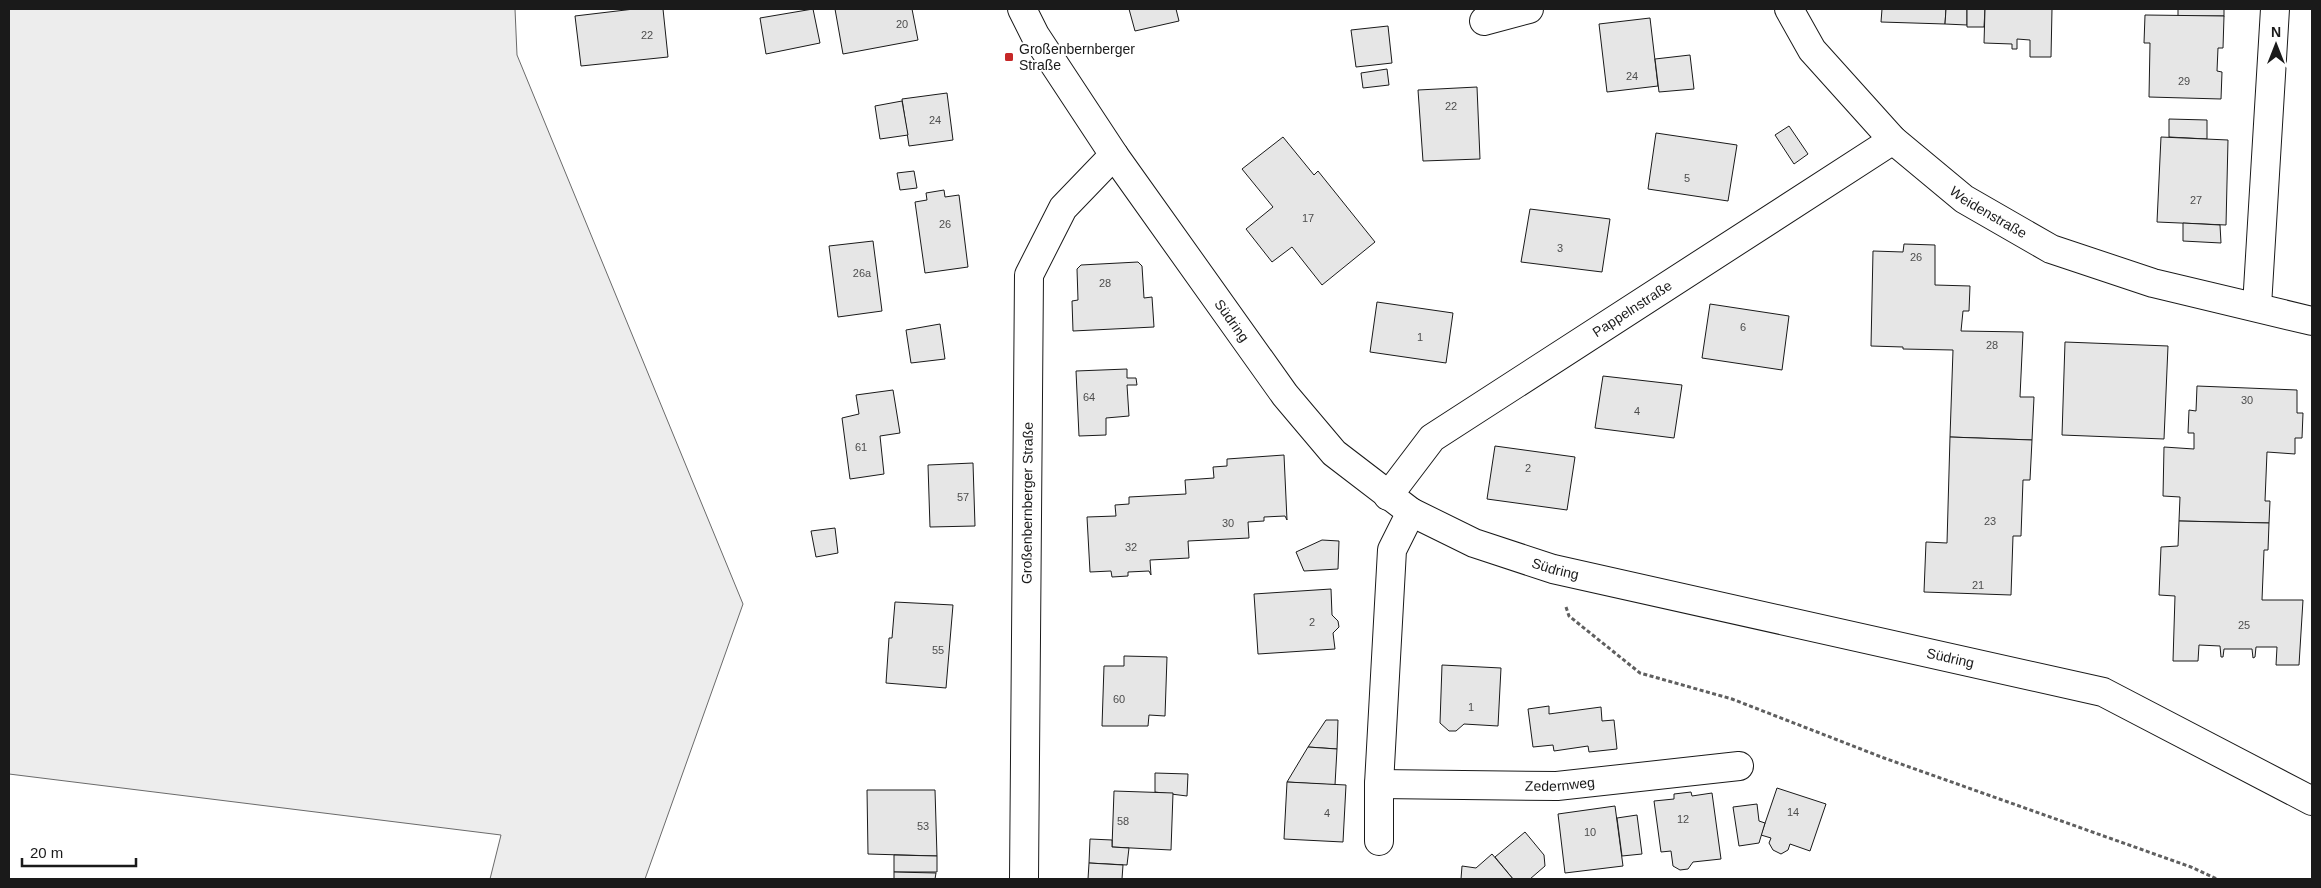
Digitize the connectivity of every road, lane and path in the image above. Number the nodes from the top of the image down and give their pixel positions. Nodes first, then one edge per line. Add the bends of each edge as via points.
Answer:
1 (1022, 9) edge
2 (1529, 9) edge
3 (1790, 9) edge
4 (2275, 9) edge
5 (1484, 21) dead end
6 (1894, 140) junction
7 (1114, 156) junction
8 (2257, 306) junction
9 (2312, 321) edge
10 (1388, 496) junction
11 (1411, 512) junction
12 (1553, 569) junction
13 (1739, 766) dead end
14 (1379, 784) junction
15 (2312, 801) edge
16 (1379, 841) dead end
17 (1024, 879) edge
18 (2217, 879) edge

1 - 7 street, Südring via 1035,35
2 - 5 street
3 - 6 street, Weidenstraße via 1812,50
4 - 8 street
6 - 8 street, Weidenstraße via 1964,198 2051,249 2152,283
6 - 10 street, Pappelnstraße via 1432,438
7 - 10 street, Südring via 1285,395 1334,453
7 - 17 street, Großenbernberger Straße via 1063,208 1029,275
8 - 9 street, Weidenstraße
10 - 11 street, Südring
11 - 12 street, Südring via 1474,544
11 - 14 street via 1392,550
12 - 15 street, Südring via 2103,692
12 - 18 path via 1569,616 1640,673 1732,698 1884,758
13 - 14 street, Zedernweg via 1557,786
14 - 16 street

